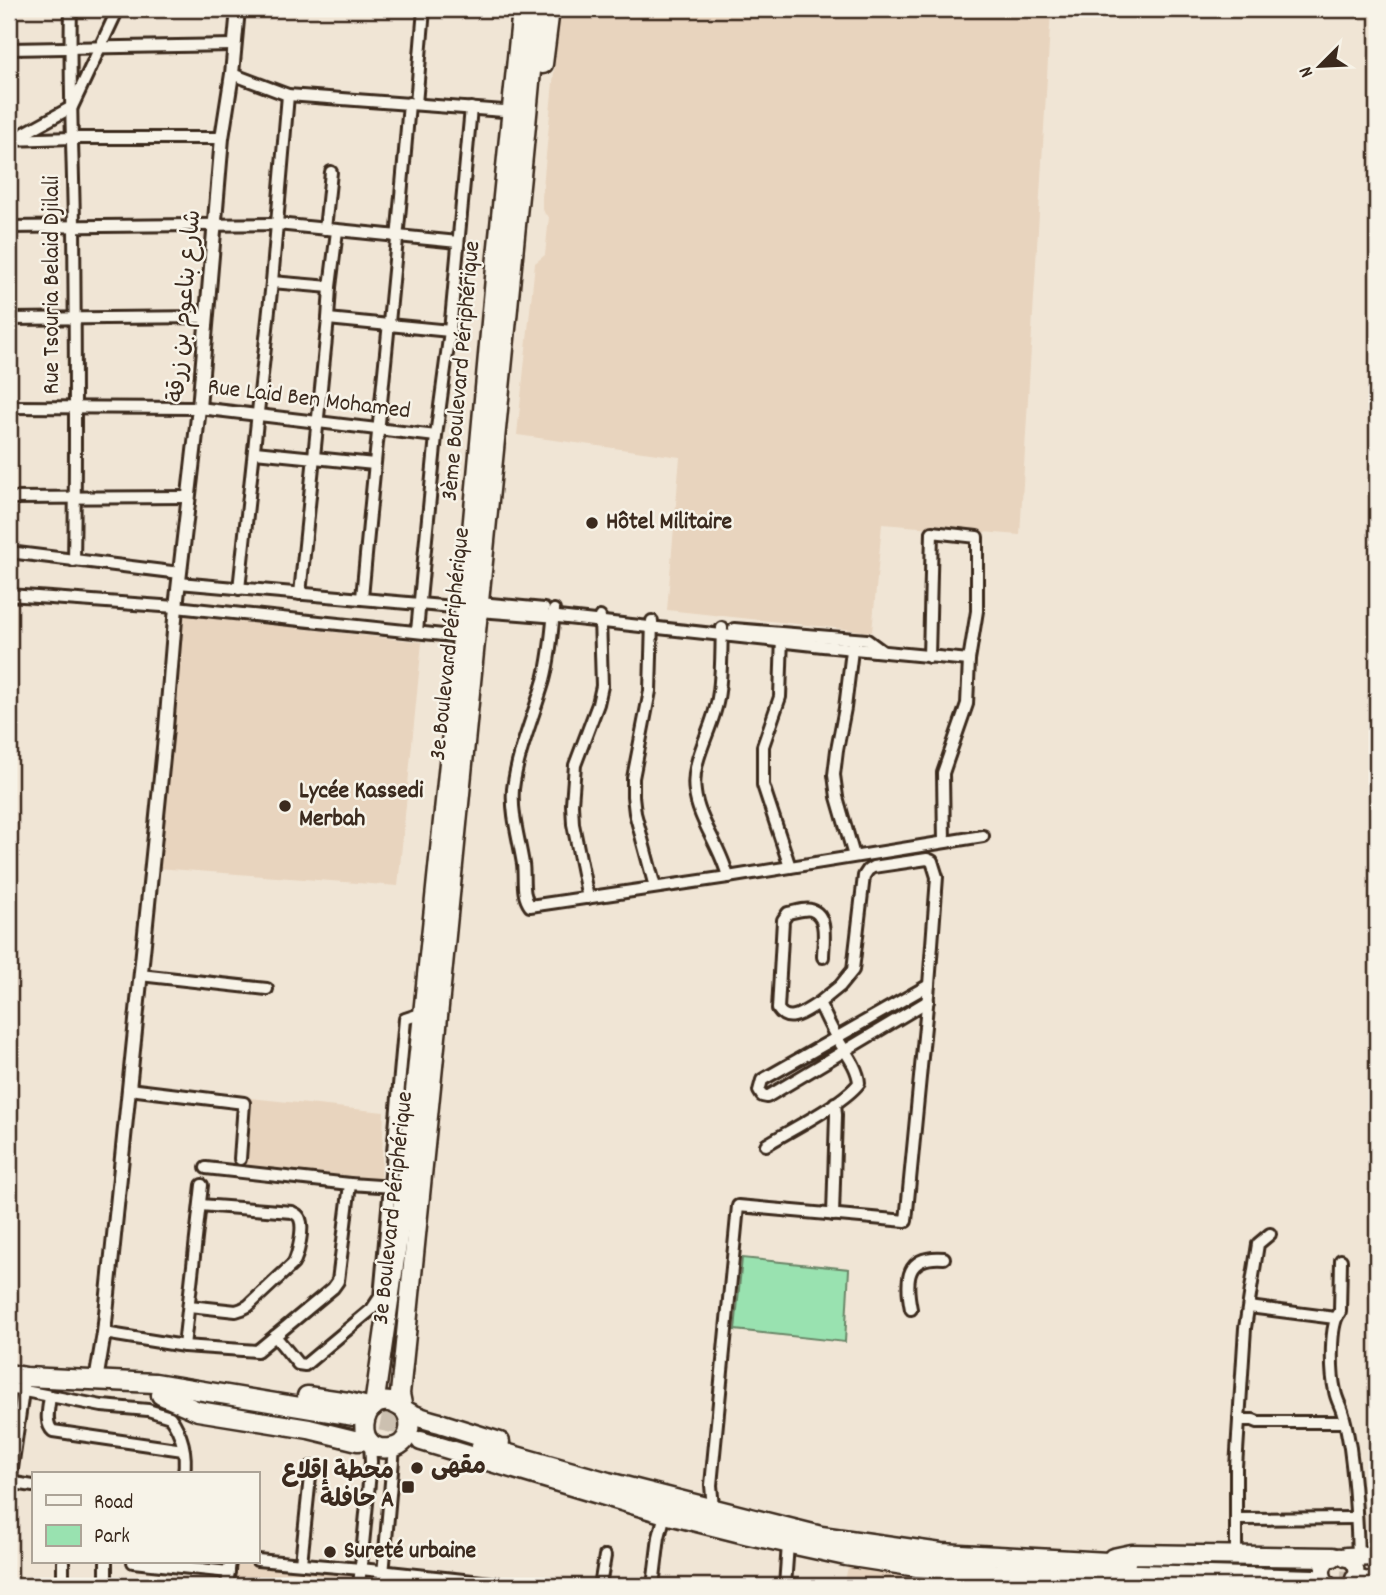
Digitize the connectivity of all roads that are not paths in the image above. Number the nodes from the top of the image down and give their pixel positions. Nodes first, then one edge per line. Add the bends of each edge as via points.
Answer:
1 (71, 9) edge
2 (118, 9) edge
3 (238, 9) edge
4 (424, 9) edge
5 (512, 9) edge
6 (523, 9) edge
7 (536, 9) edge
8 (550, 9) edge
9 (234, 45) junction
10 (70, 48) junction
11 (99, 48) junction
12 (9, 49) edge
13 (232, 74) junction
14 (288, 95) junction
15 (413, 103) junction
16 (72, 107) junction
17 (471, 108) junction
18 (504, 111) junction
19 (72, 138) junction
20 (222, 138) junction
21 (517, 139) junction
22 (10, 141) edge
23 (331, 172) dead end
24 (214, 224) junction
25 (277, 224) junction
26 (74, 226) junction
27 (9, 227) edge
28 (331, 230) junction
29 (398, 236) junction
30 (458, 242) junction
31 (272, 282) junction
32 (330, 287) junction
33 (205, 317) junction
34 (9, 319) edge
35 (75, 319) junction
36 (328, 319) junction
37 (387, 325) junction
38 (450, 331) junction
39 (9, 407) edge
40 (75, 407) junction
41 (199, 408) junction
42 (258, 415) junction
43 (318, 423) junction
44 (377, 429) junction
45 (436, 436) junction
46 (255, 452) junction
47 (314, 457) junction
48 (374, 464) junction
49 (75, 497) junction
50 (189, 497) junction
51 (9, 498) edge
52 (9, 552) edge
53 (74, 561) junction
54 (180, 578) junction
55 (239, 589) junction
56 (300, 594) junction
57 (9, 595) edge
58 (362, 598) junction
59 (419, 603) junction
60 (176, 607) junction
61 (476, 608) junction
62 (554, 613) junction
63 (600, 618) junction
64 (652, 624) junction
65 (417, 631) junction
66 (722, 632) junction
67 (469, 637) junction
68 (781, 638) junction
69 (852, 644) junction
70 (929, 657) junction
71 (969, 660) junction
72 (983, 836) dead end
73 (944, 842) junction
74 (854, 856) junction
75 (790, 867) junction
76 (728, 877) junction
77 (655, 887) junction
78 (588, 898) junction
79 (823, 957) dead end
80 (141, 975) junction
81 (929, 985) junction
82 (267, 989) dead end
83 (928, 1001) junction
84 (819, 1003) junction
85 (837, 1038) junction
86 (845, 1050) junction
87 (129, 1089) junction
88 (835, 1104) junction
89 (766, 1145) dead end
90 (240, 1159) dead end
91 (205, 1168) dead end
92 (350, 1184) junction
93 (202, 1185) dead end
94 (398, 1187) junction
95 (200, 1205) junction
96 (832, 1215) junction
97 (1270, 1234) dead end
98 (944, 1258) dead end
99 (1341, 1260) dead end
100 (189, 1306) junction
101 (1249, 1307) junction
102 (911, 1309) dead end
103 (1335, 1318) junction
104 (104, 1333) junction
105 (275, 1336) junction
106 (184, 1346) junction
107 (379, 1379) junction
108 (19, 1381) edge
109 (96, 1381) junction
110 (9, 1388) edge
111 (158, 1389) junction
112 (50, 1396) junction
113 (402, 1404) junction
114 (373, 1407) junction
115 (351, 1415) junction
116 (1239, 1420) junction
117 (1344, 1422) junction
118 (369, 1440) junction
119 (395, 1447) junction
120 (183, 1450) junction
121 (311, 1467) dead end
122 (184, 1472) edge
123 (9, 1485) edge
124 (32, 1486) edge
125 (606, 1488) junction
126 (713, 1508) junction
127 (665, 1514) junction
128 (1356, 1518) junction
129 (1236, 1519) junction
130 (788, 1544) junction
131 (1236, 1555) junction
132 (605, 1556) dead end
133 (259, 1560) edge
134 (1096, 1562) junction
135 (301, 1563) junction
136 (63, 1564) edge
137 (106, 1564) edge
138 (175, 1564) edge
139 (229, 1567) edge
140 (361, 1569) junction
141 (383, 1572) junction
142 (1363, 1574) edge
143 (959, 1578) edge
144 (1139, 1578) edge
145 (1320, 1578) edge
146 (1027, 1580) edge
147 (63, 1586) edge
148 (106, 1586) edge
149 (227, 1586) edge
150 (359, 1586) edge
151 (382, 1586) edge
152 (519, 1586) edge
153 (600, 1586) edge
154 (653, 1586) edge
155 (785, 1586) edge
156 (1224, 1586) edge

1 - 10 street, Rue Tsouria Belaid Djilali
2 - 11 street
3 - 9 street, شارع بناعوم بن زرقة
4 - 15 street
5 - 18 highway
6 - 21 highway, 3ème Boulevard Périphérique
7 - 21 highway
8 - 21 highway via 539,114
9 - 11 street
9 - 13 street, شارع بناعوم بن زرقة
10 - 11 street
10 - 12 street
10 - 16 street, Rue Tsouria Belaid Djilali
11 - 16 street
13 - 14 street
13 - 20 street, شارع بناعوم بن زرقة
14 - 15 street
14 - 25 street
15 - 17 street
15 - 29 street
16 - 19 street, Rue Tsouria Belaid Djilali
16 - 22 street
17 - 18 street
17 - 30 street
18 - 21 highway
19 - 20 street
19 - 22 street
19 - 26 street, Rue Tsouria Belaid Djilali
20 - 24 street, شارع بناعوم بن زرقة
21 - 61 highway, 3ème Boulevard Périphérique via 479,532
23 - 28 street
24 - 25 street
24 - 26 street
24 - 33 street, شارع بناعوم بن زرقة
25 - 28 street
25 - 31 street
26 - 27 street
26 - 35 street, Rue Tsouria Belaid Djilali
28 - 29 street
28 - 32 street
29 - 30 street
29 - 37 street
30 - 38 street
31 - 32 street
31 - 42 street
32 - 36 street
33 - 35 street
33 - 41 street, شارع بناعوم بن زرقة
34 - 35 street
35 - 40 street, Rue Tsouria Belaid Djilali
36 - 37 street
36 - 43 street
37 - 38 street
37 - 44 street
38 - 45 street
39 - 40 street, Rue Laid Ben Mohamed
40 - 41 street, Rue Laid Ben Mohamed
40 - 49 street, Rue Tsouria Belaid Djilali
41 - 42 street, Rue Laid Ben Mohamed
41 - 50 street, شارع بناعوم بن زرقة
42 - 43 street, Rue Laid Ben Mohamed
42 - 46 street
43 - 44 street, Rue Laid Ben Mohamed
43 - 47 street
44 - 45 street, Rue Laid Ben Mohamed
44 - 48 street
45 - 59 street
46 - 47 street
46 - 55 street
47 - 48 street
47 - 56 street
48 - 58 street
49 - 50 street
49 - 51 street
49 - 53 street, Rue Tsouria Belaid Djilali
50 - 54 street, شارع بناعوم بن زرقة
52 - 53 street
53 - 54 street
54 - 55 street
54 - 60 street, شارع بناعوم بن زرقة
55 - 56 street
56 - 58 street
57 - 60 street
58 - 59 street
59 - 61 street
59 - 65 street
60 - 65 street
60 - 80 street, شارع بناعوم بن زرقة
61 - 62 street
61 - 67 highway, 3ème Boulevard Périphérique
62 - 63 street
62 - 78 street via 544,679 515,773 514,815 525,900 530,906
63 - 64 street
63 - 78 street via 602,686 575,765 572,804
64 - 66 street
64 - 77 street via 650,691 633,796
65 - 67 street
66 - 68 street
66 - 76 street via 718,699 694,779 698,806
67 - 94 highway, 3ème Boulevard Périphérique
67 - 113 highway, 3e Boulevard Périphérique
68 - 69 street
68 - 75 street via 780,697 763,746 763,785
69 - 70 street
69 - 74 street via 834,775
70 - 71 street
70 - 71 street via 932,531 977,537 976,611
71 - 73 street via 967,704 943,773
72 - 73 street
73 - 74 street
74 - 75 street
75 - 76 street
76 - 77 street
77 - 78 street
79 - 84 street via 820,915 810,909 788,913 783,920 778,1009 782,1015 794,1017
80 - 82 street
80 - 87 street, شارع بناعوم بن زرقة
81 - 83 street
81 - 84 street via 937,877 927,859 868,870 853,970
81 - 85 street
83 - 86 street
83 - 96 street via 906,1221
84 - 85 street
85 - 86 street
85 - 86 street via 762,1080 762,1096
86 - 88 street via 859,1083
87 - 90 street via 244,1103
87 - 104 street, شارع بناعوم بن زرقة
88 - 89 street
88 - 96 street
91 - 92 street
92 - 94 street
92 - 105 street via 338,1281
93 - 95 street
94 - 105 street via 380,1297 373,1309 305,1365 298,1364
94 - 107 highway, 3ème Boulevard Périphérique
95 - 100 street
95 - 100 street via 292,1212 302,1223 297,1258 248,1307 236,1311
96 - 126 street via 738,1206 711,1485
97 - 101 street via 1258,1244
98 - 102 street via 930,1257 911,1269
99 - 103 street via 1340,1312
100 - 106 street
101 - 103 street
101 - 116 street
103 - 117 street via 1334,1382
104 - 106 street
104 - 109 street, شارع بناعوم بن زرقة
105 - 106 street via 257,1351
107 - 114 highway, 3ème Boulevard Périphérique
107 - 115 highway
108 - 109 highway
108 - 110 street
108 - 112 street
108 - 123 street
109 - 111 highway
111 - 115 highway
111 - 115 highway via 194,1381
111 - 118 highway via 198,1411
112 - 120 street via 170,1417
112 - 120 street via 48,1422 53,1431
113 - 114 highway
113 - 119 highway via 409,1431
113 - 125 highway via 423,1430
114 - 115 highway
114 - 118 highway via 364,1423
116 - 117 street
116 - 129 street
117 - 128 street
118 - 119 highway via 383,1448
118 - 140 street via 372,1462
119 - 125 highway via 579,1499
119 - 141 street
120 - 122 street
121 - 135 street
123 - 124 street
125 - 126 highway
125 - 127 highway
126 - 134 highway via 851,1541 941,1553
127 - 130 highway
127 - 154 street
128 - 129 street
128 - 142 street
129 - 131 street
130 - 143 highway
130 - 155 street
131 - 134 highway via 1132,1554
131 - 142 highway
132 - 153 street
133 - 135 street
134 - 145 highway
135 - 140 street
136 - 147 street
137 - 148 street
138 - 139 street
139 - 149 street
140 - 141 street
140 - 150 street
141 - 151 street
141 - 152 street
142 - 145 main road via 1326,1563 1325,1581
143 - 146 highway via 1005,1574
144 - 145 highway
144 - 146 highway
144 - 156 highway

